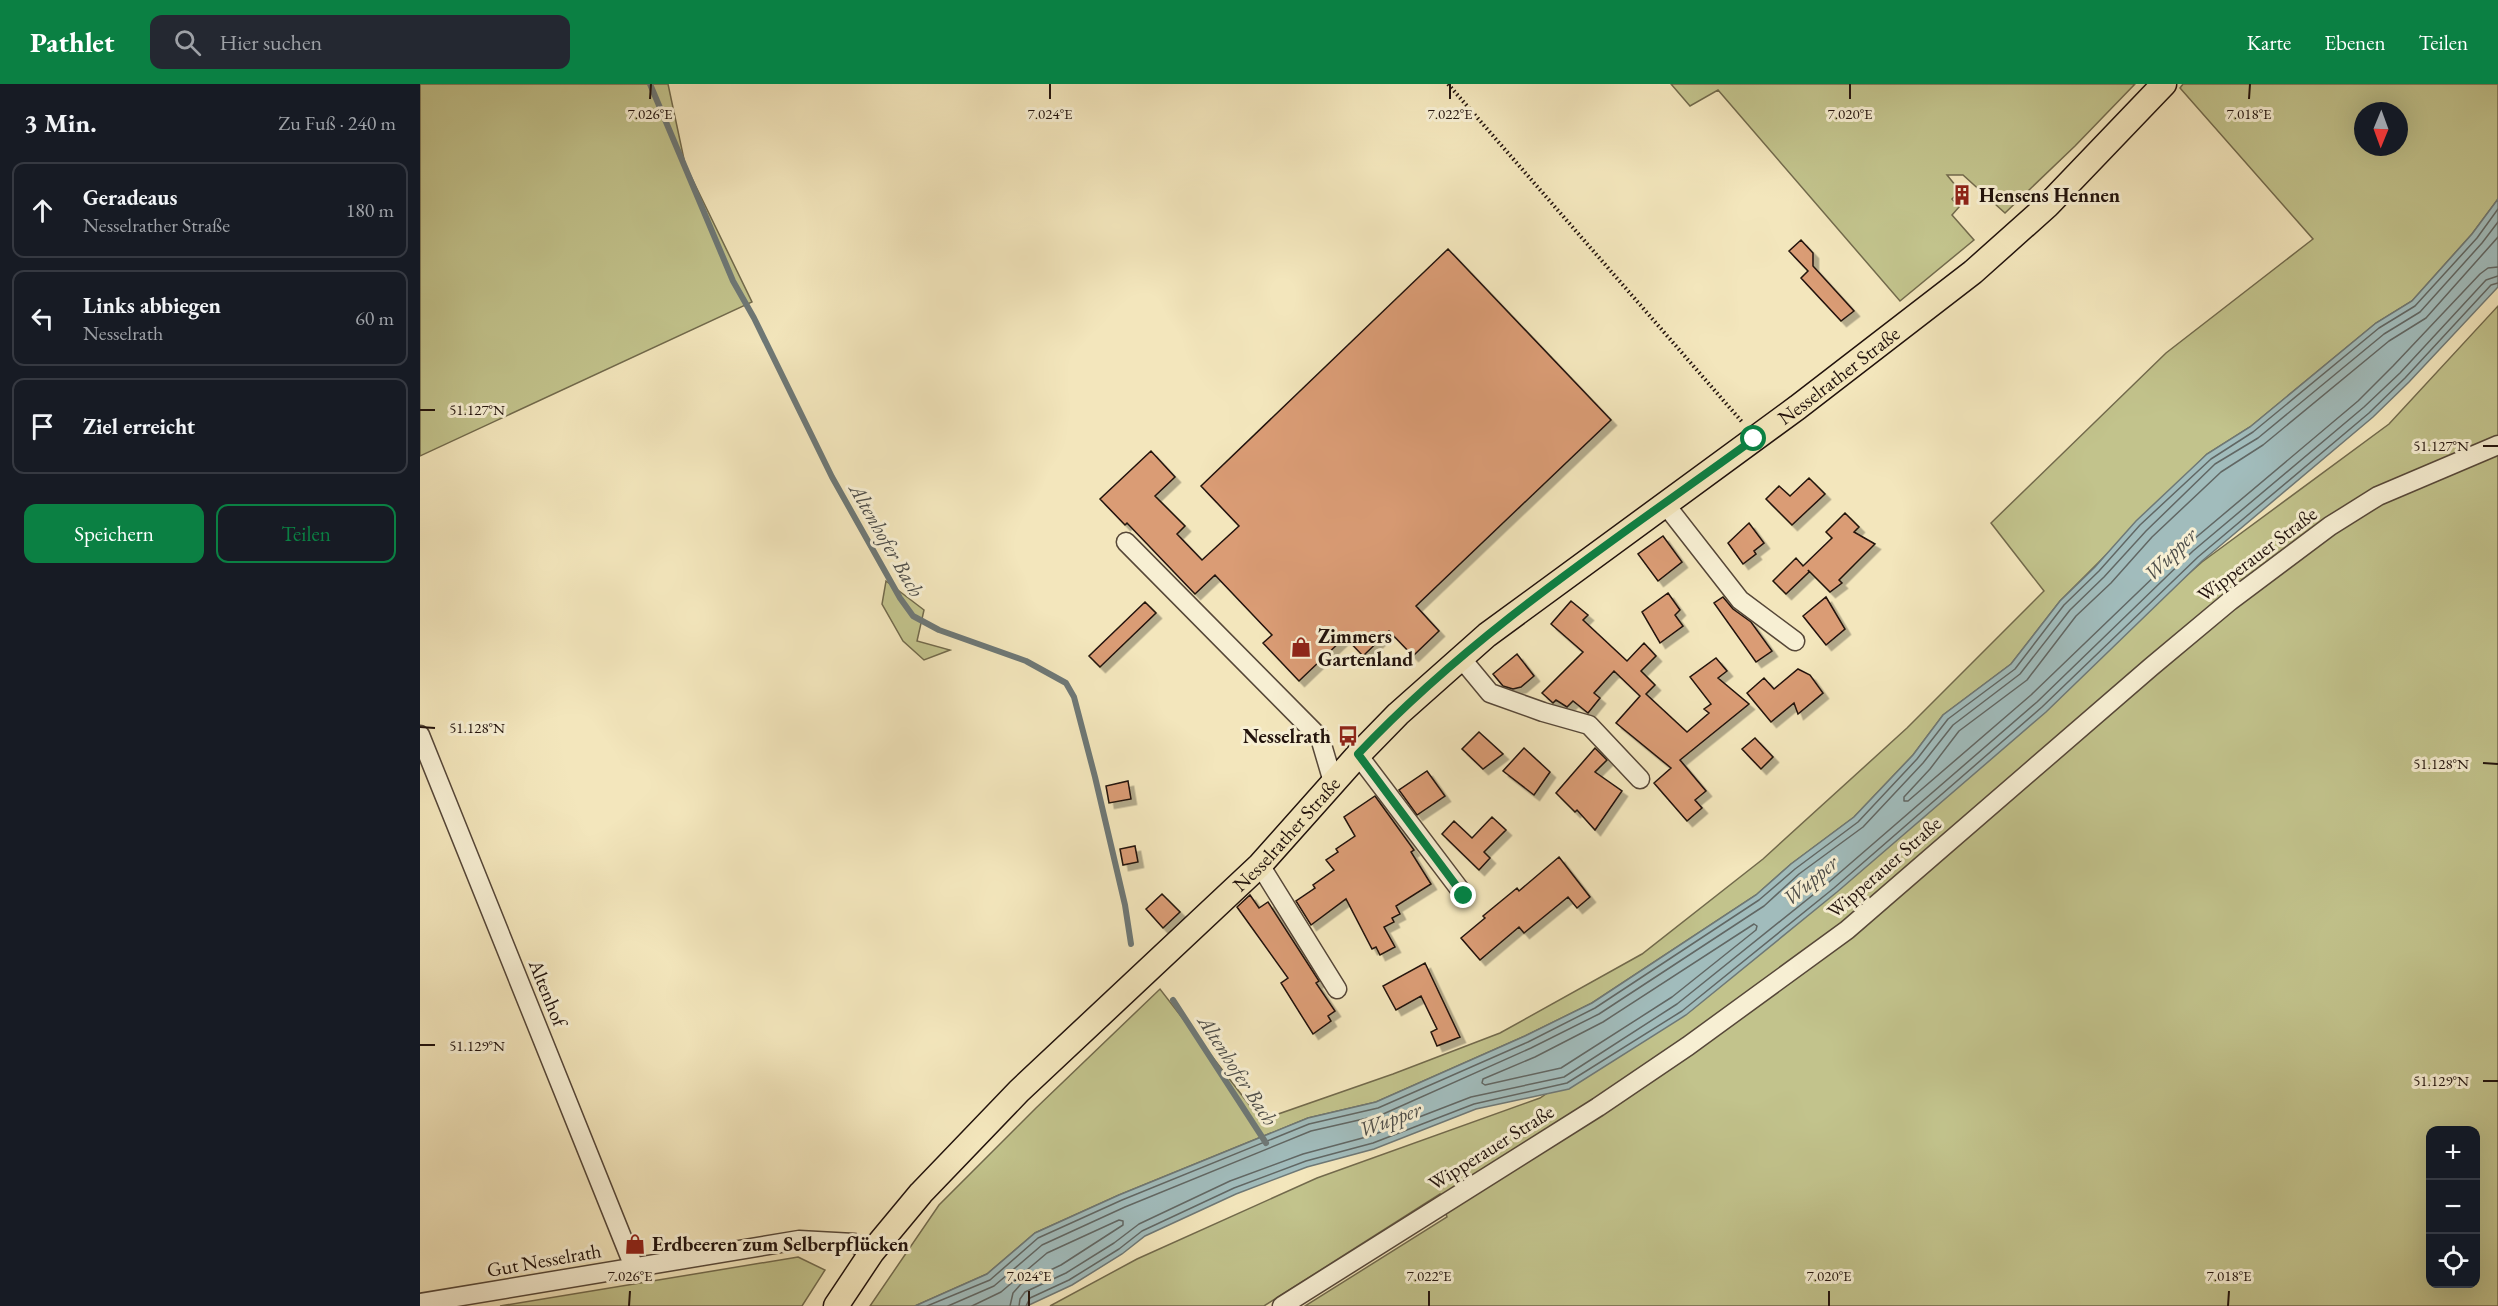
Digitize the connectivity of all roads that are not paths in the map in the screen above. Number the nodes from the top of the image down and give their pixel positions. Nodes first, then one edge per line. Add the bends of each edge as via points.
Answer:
1 (2164, 84) edge
2 (2498, 445) edge
3 (1665, 504) junction
4 (1126, 542) dead end
5 (1795, 641) dead end
6 (1461, 657) junction
7 (420, 735) edge
8 (1358, 754) junction
9 (1640, 779) dead end
10 (1333, 782) junction
11 (1260, 865) junction
12 (1464, 896) dead end
13 (1337, 989) dead end
14 (863, 1248) junction
15 (634, 1267) junction
16 (420, 1303) edge
17 (836, 1306) edge
18 (1282, 1306) edge

1 - 3 main road, Nesselrather Straße via 2048,205 1973,272
2 - 18 street, Wipperauer Straße via 2378,496 2330,526 2151,667 1847,930 1598,1107
3 - 5 street via 1740,600
3 - 6 main road, Nesselrather Straße
4 - 10 street via 1320,738
6 - 8 main road, Nesselrather Straße
6 - 9 street via 1490,693 1589,725
7 - 15 street, Altenhof
8 - 10 main road, Nesselrather Straße
8 - 12 street
10 - 11 main road, Nesselrather Straße
11 - 13 street
11 - 14 main road, Nesselrather Straße via 1019,1091
14 - 15 street, Gut Nesselrath via 799,1240
14 - 17 main road, Nesselrather Straße via 852,1280
15 - 16 street, Gut Nesselrath

